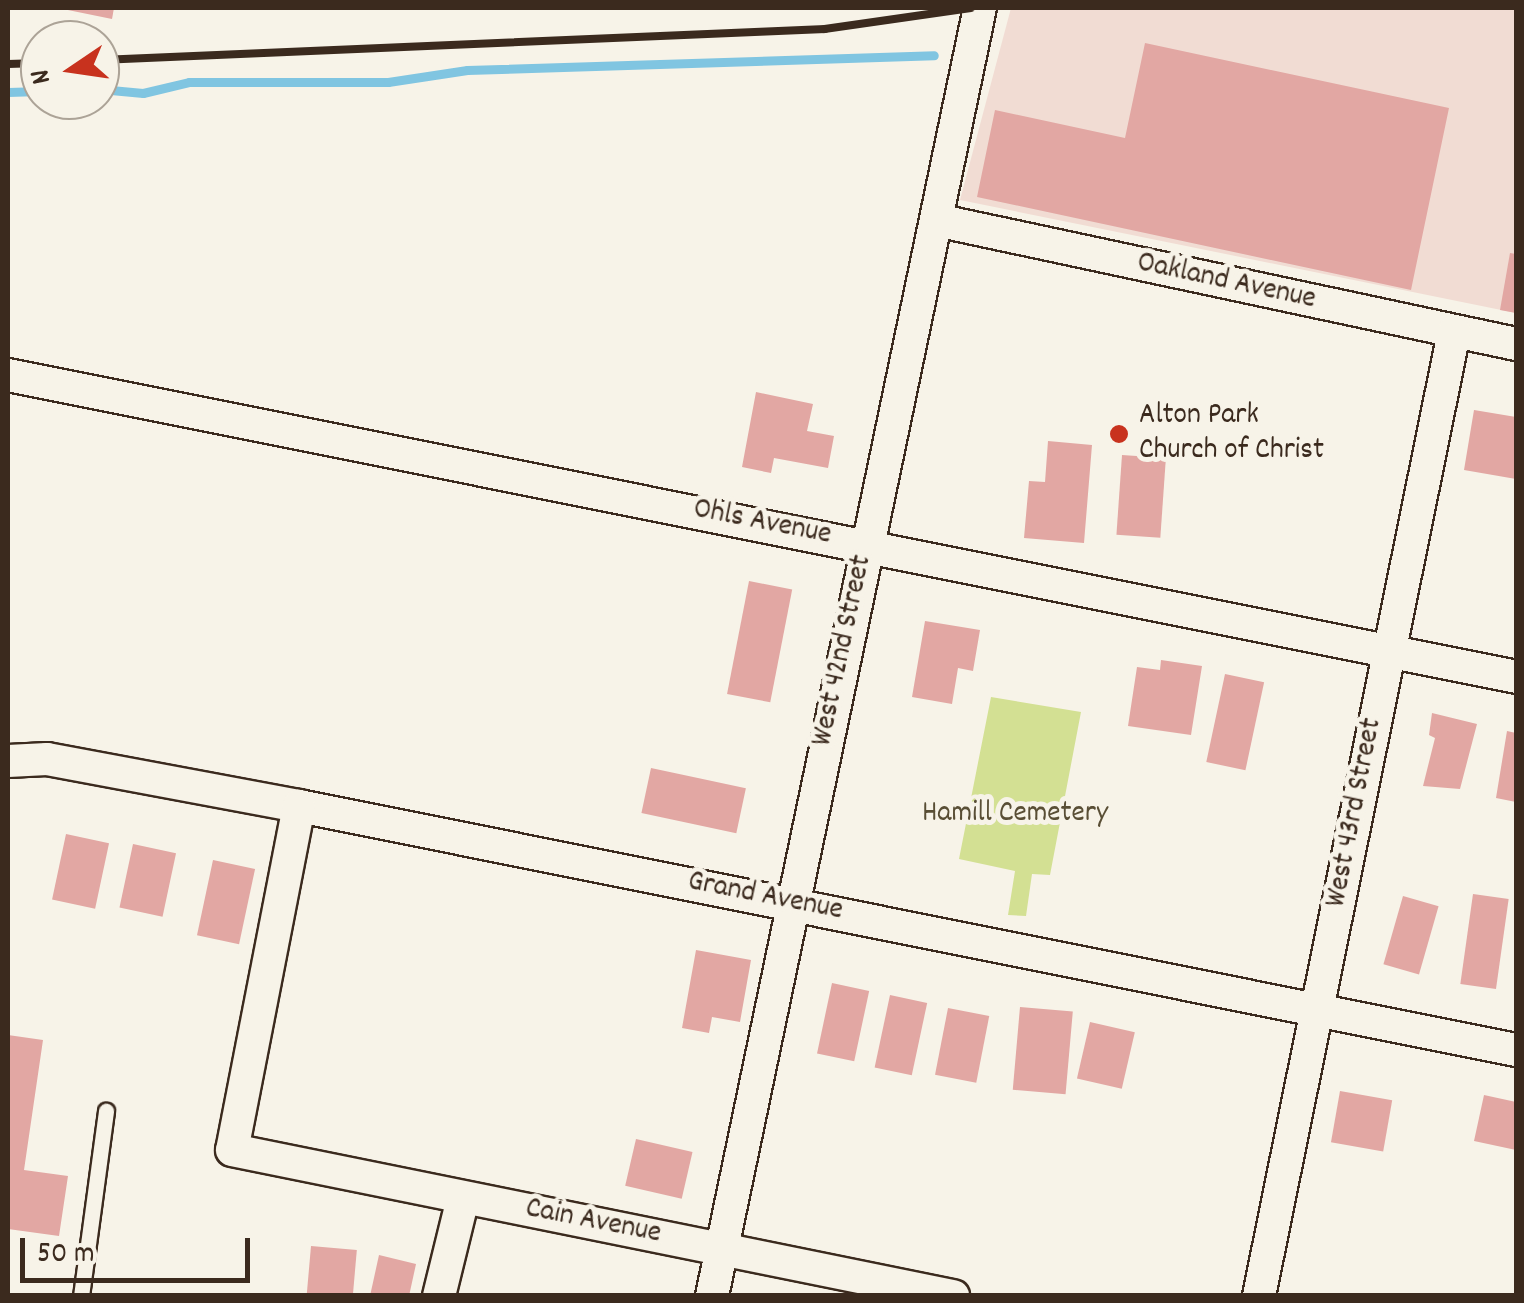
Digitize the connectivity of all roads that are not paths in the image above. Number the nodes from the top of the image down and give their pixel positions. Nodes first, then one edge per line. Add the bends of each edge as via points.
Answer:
1 (980, 8) edge
2 (936, 220) junction
3 (1454, 332) junction
4 (1516, 344) edge
5 (8, 375) edge
6 (866, 545) junction
7 (1388, 653) junction
8 (1516, 676) edge
9 (10, 760) edge
10 (299, 806) junction
11 (793, 904) junction
12 (1316, 1012) junction
13 (1516, 1050) edge
14 (106, 1111) dead end
15 (462, 1198) junction
16 (724, 1249) junction
17 (81, 1296) edge
18 (439, 1296) edge
19 (712, 1296) edge
20 (953, 1296) edge
21 (1259, 1296) edge

1 - 2 street, West 42nd Street
2 - 3 street, Oakland Avenue
2 - 6 street, West 42nd Street
3 - 4 street, Oakland Avenue
3 - 7 street, West 43rd Street
5 - 6 street, Ohls Avenue
6 - 7 street, Ohls Avenue
6 - 11 street, West 42nd Street
7 - 8 street, Ohls Avenue
7 - 12 street, West 43rd Street
9 - 10 street, Grand Avenue via 48,759
10 - 11 street, Grand Avenue
10 - 15 street, Cain Avenue via 232,1150
11 - 12 street, Grand Avenue
11 - 16 street, West 42nd Street
12 - 13 street, Grand Avenue
12 - 21 street, West 43rd Street
14 - 17 lane
15 - 16 street, Cain Avenue
15 - 18 street
16 - 19 street, West 42nd Street
16 - 20 street, Cain Avenue

